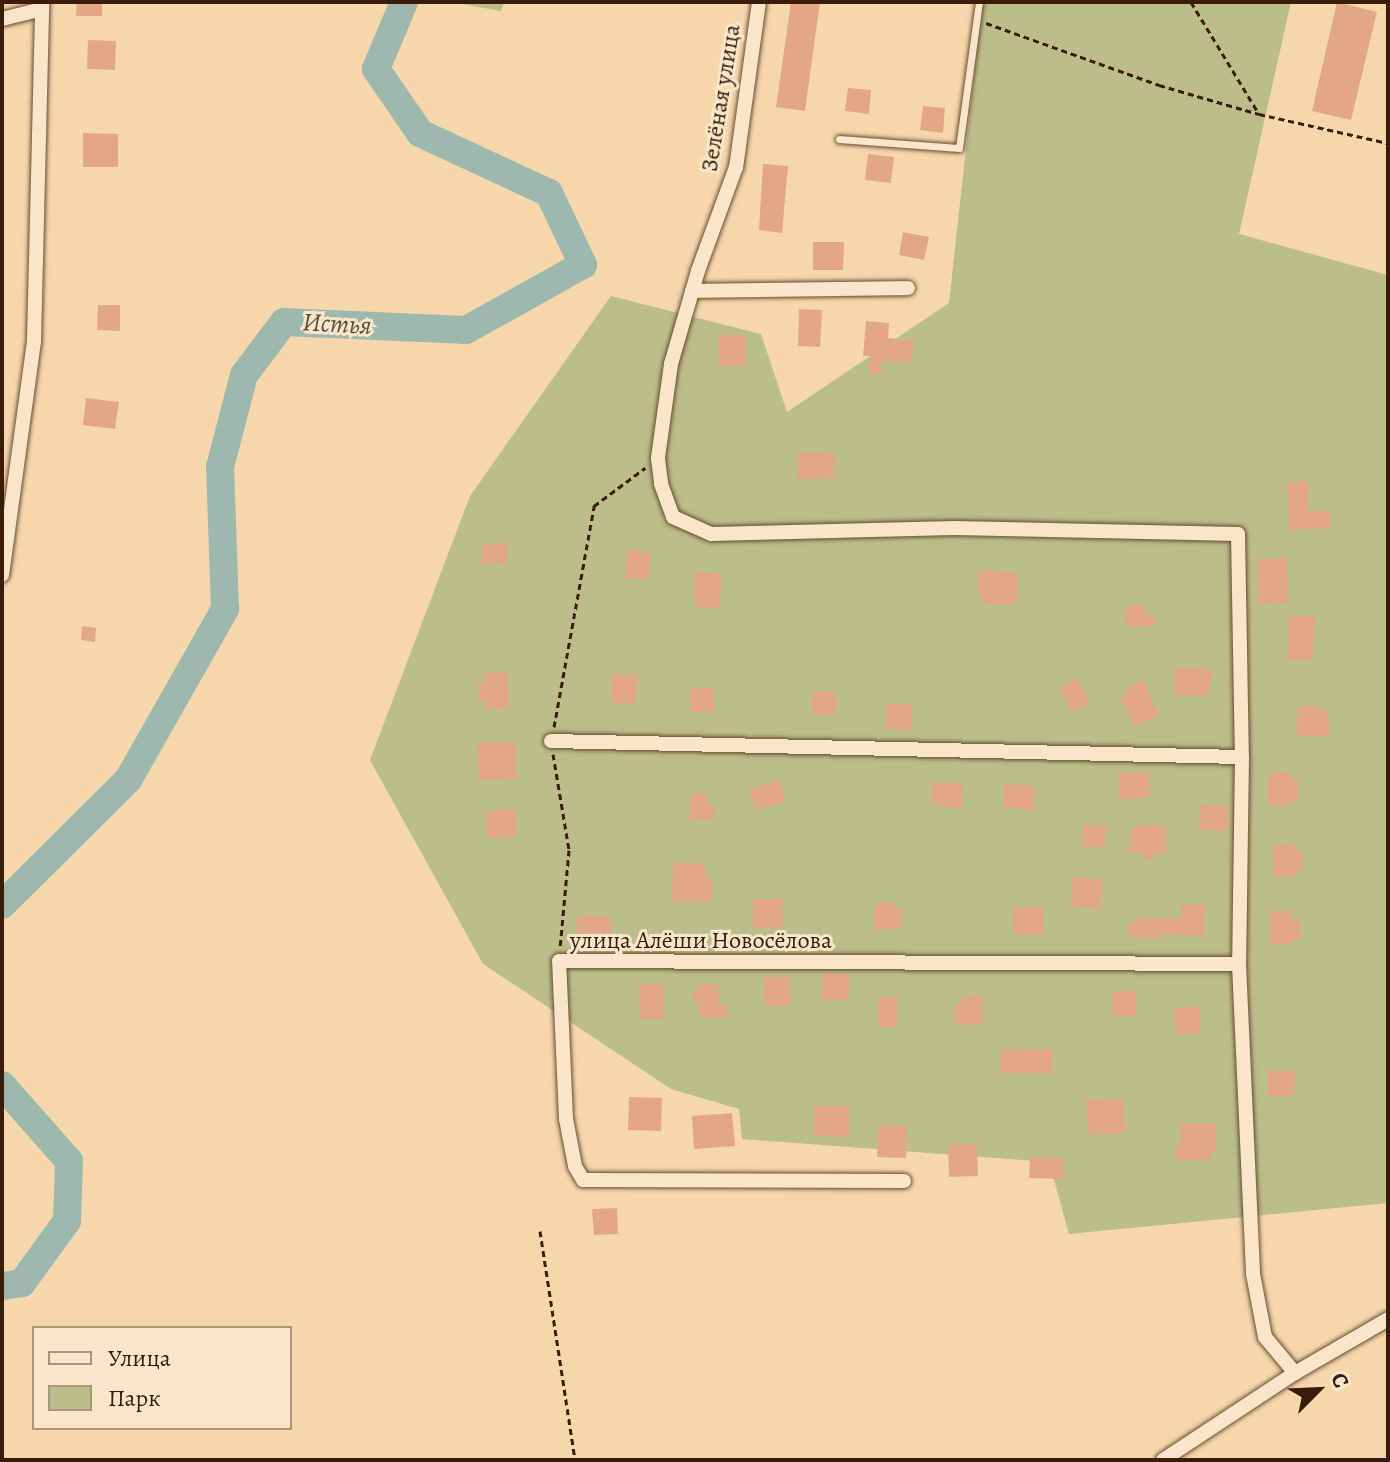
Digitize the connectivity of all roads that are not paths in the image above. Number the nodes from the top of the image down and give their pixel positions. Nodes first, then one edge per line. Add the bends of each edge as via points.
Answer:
1 (759, 2) edge
2 (979, 2) edge
3 (42, 5) edge
4 (2, 19) edge
5 (839, 139) dead end
6 (908, 288) dead end
7 (692, 291) junction
8 (2, 575) edge
9 (551, 741) road end
10 (1242, 757) junction
11 (1239, 964) junction
12 (904, 1181) dead end
13 (1388, 1319) edge
14 (1295, 1373) junction
15 (1163, 1460) edge

1 - 7 street, Зелёная улица via 736,167
2 - 5 lane via 959,148
3 - 4 street
3 - 8 street via 34,341
6 - 7 street
7 - 10 street, Зелёная улица via 671,364 658,458 673,517 711,534 954,528 1238,534
9 - 10 street
10 - 11 street
11 - 12 street, улица Алёши Новосёлова via 559,961 566,1119 583,1180
11 - 14 street via 1253,1274 1265,1337
13 - 14 street
14 - 15 street

